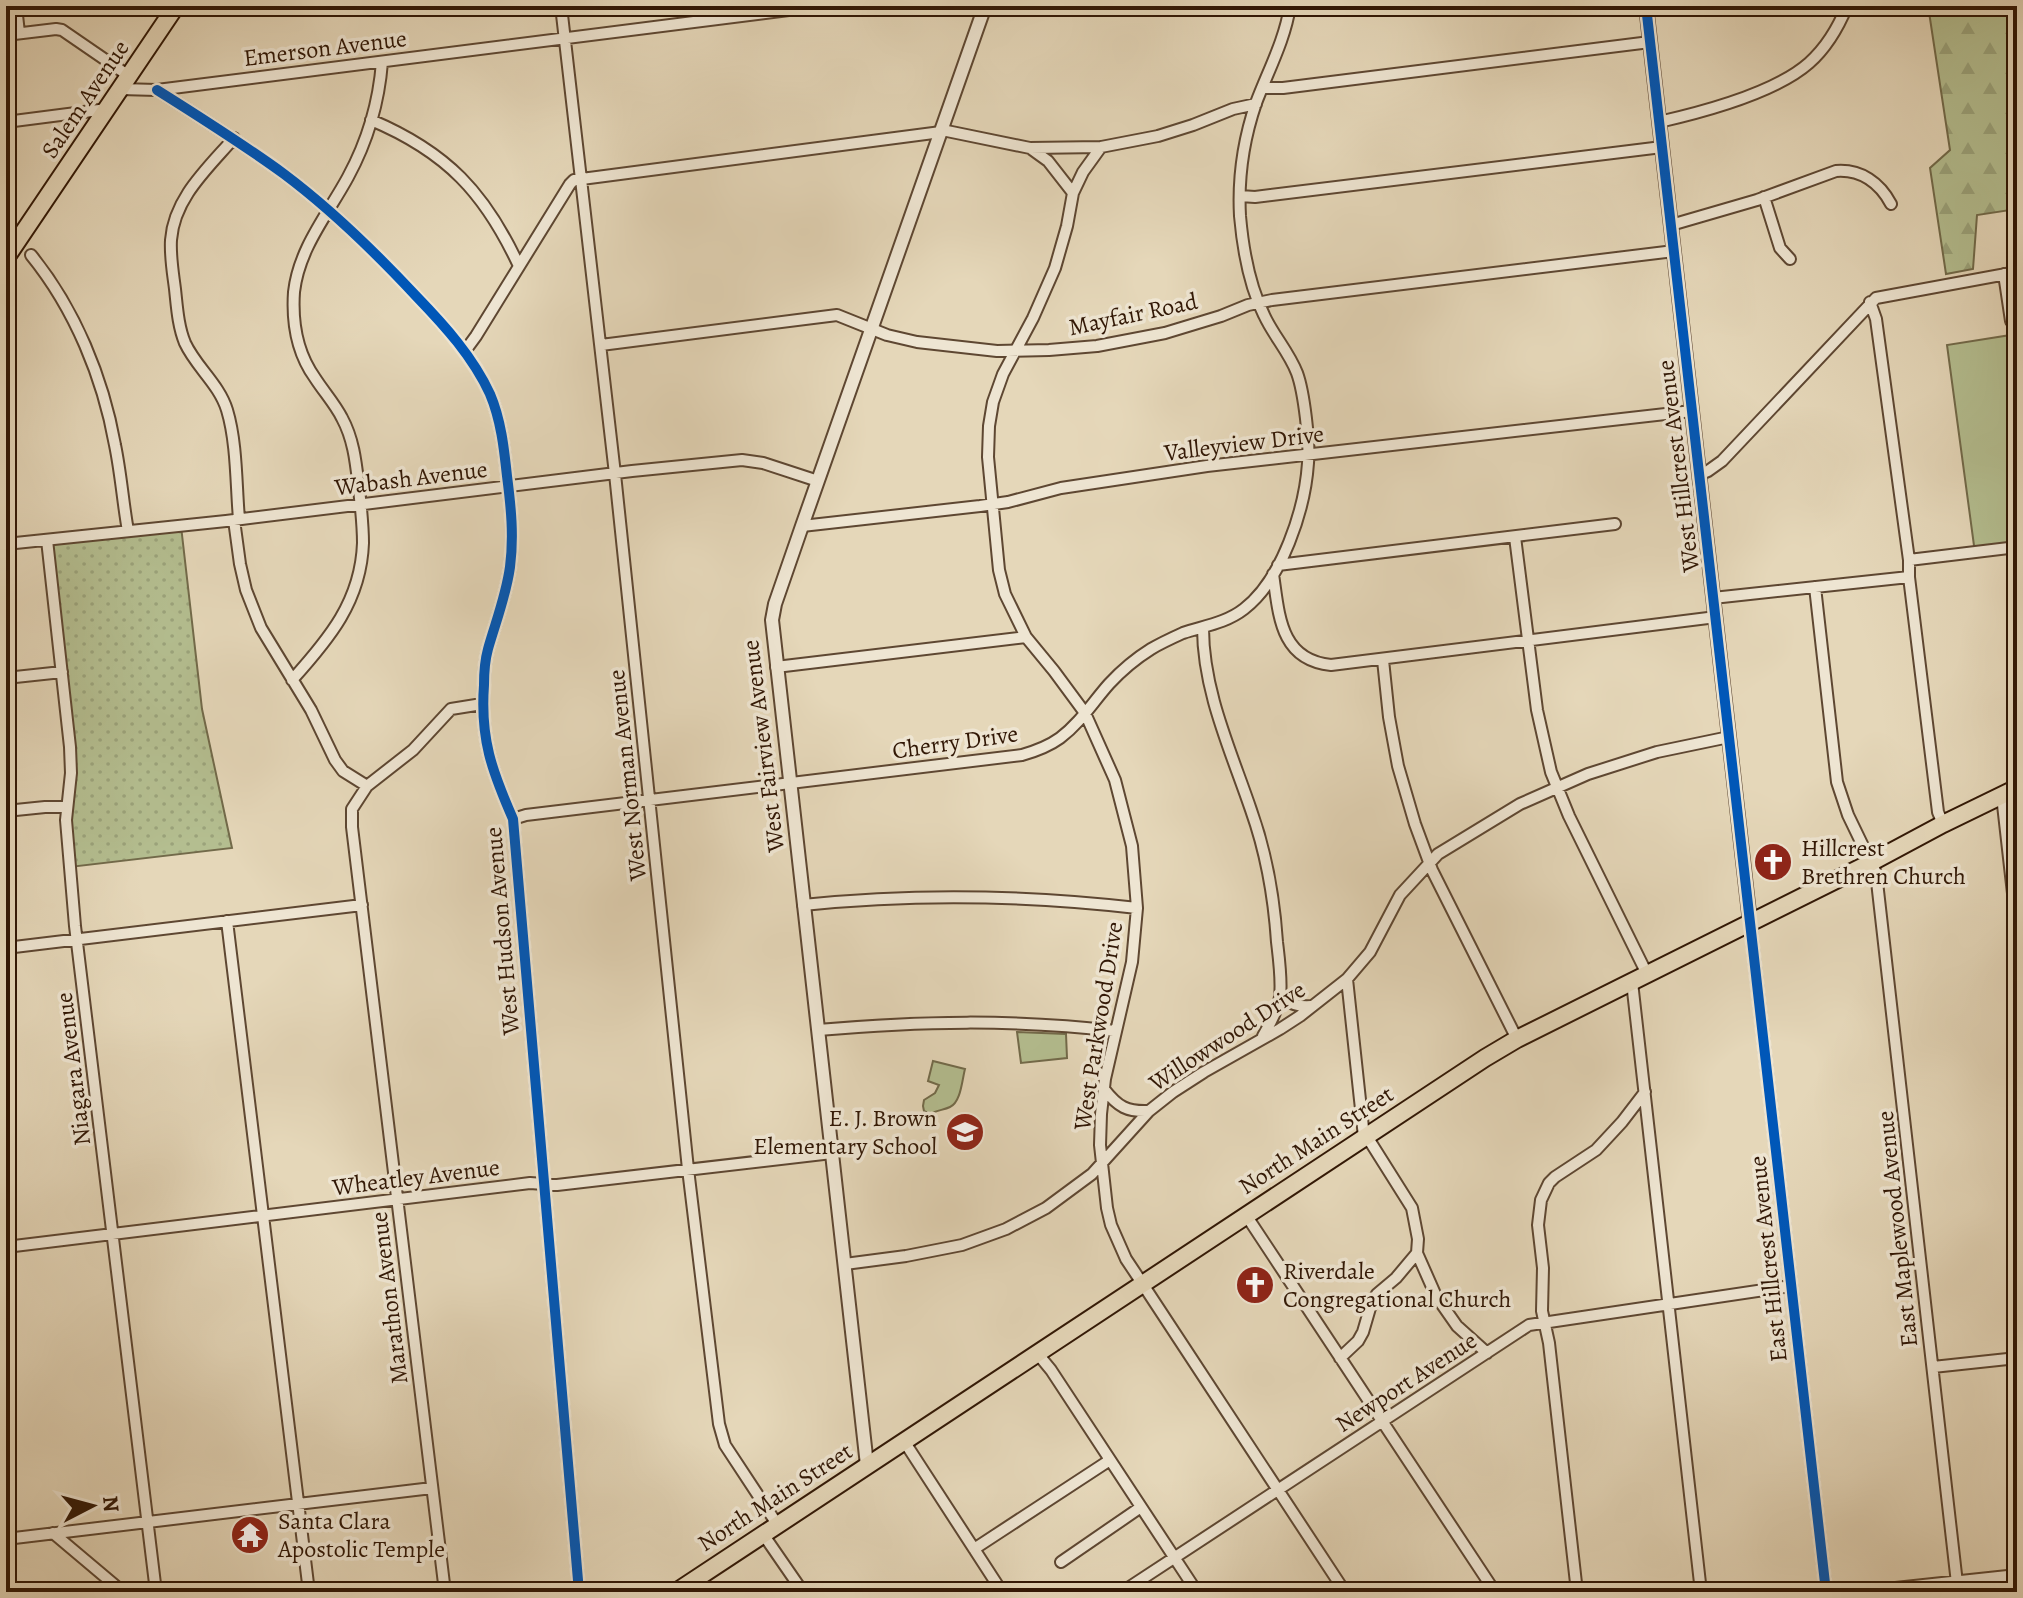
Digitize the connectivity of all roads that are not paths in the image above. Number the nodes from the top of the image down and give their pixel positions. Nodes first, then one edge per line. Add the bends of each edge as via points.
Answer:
1 (16, 6) edge
2 (176, 6) edge
3 (561, 6) edge
4 (820, 6) edge
5 (985, 6) edge
6 (1290, 6) edge
7 (1646, 6) edge
8 (1847, 6) edge
9 (19, 33) junction
10 (6, 35) edge
11 (565, 39) junction
12 (1650, 42) junction
13 (382, 62) junction
14 (125, 83) junction
15 (1262, 88) junction
16 (157, 90) junction
17 (1256, 104) junction
18 (107, 109) junction
19 (371, 120) junction
20 (6, 122) edge
21 (1659, 122) junction
22 (941, 131) junction
23 (234, 138) junction
24 (1101, 147) junction
25 (1662, 147) junction
26 (1030, 148) junction
27 (582, 178) junction
28 (1073, 193) junction
29 (1240, 196) junction
30 (1764, 197) junction
31 (1891, 204) dead end
32 (328, 210) junction
33 (1671, 225) junction
34 (1674, 251) junction
35 (31, 255) dead end
36 (6, 258) edge
37 (1790, 259) dead end
38 (519, 266) junction
39 (2017, 272) edge
40 (2004, 274) junction
41 (1259, 302) junction
42 (1870, 302) junction
43 (2011, 321) dead end
44 (873, 329) junction
45 (601, 345) junction
46 (465, 351) junction
47 (1015, 351) junction
48 (1692, 411) junction
49 (1308, 454) junction
50 (615, 474) junction
51 (1699, 475) junction
52 (818, 481) junction
53 (509, 486) junction
54 (360, 504) junction
55 (992, 504) junction
56 (237, 520) junction
57 (1615, 524) dead end
58 (802, 526) junction
59 (128, 531) junction
60 (1515, 537) junction
61 (47, 540) junction
62 (6, 544) edge
63 (2017, 547) edge
64 (1909, 560) junction
65 (1275, 570) junction
66 (1909, 577) junction
67 (1815, 587) junction
68 (1713, 598) junction
69 (1716, 617) junction
70 (1203, 628) junction
71 (1026, 637) junction
72 (1528, 641) junction
73 (1383, 660) junction
74 (776, 667) junction
75 (62, 672) junction
76 (6, 678) edge
77 (292, 680) junction
78 (482, 704) junction
79 (1085, 713) junction
80 (1729, 737) junction
81 (790, 783) junction
82 (367, 786) junction
83 (1556, 787) junction
84 (2010, 792) edge
85 (650, 800) junction
86 (66, 807) junction
87 (6, 811) edge
88 (513, 819) junction
89 (1943, 824) junction
90 (1429, 862) junction
91 (1872, 862) junction
92 (362, 905) junction
93 (803, 905) junction
94 (1137, 908) junction
95 (227, 921) junction
96 (1750, 922) junction
97 (2017, 929) edge
98 (77, 940) junction
99 (6, 948) edge
100 (1640, 978) junction
101 (1347, 979) junction
102 (1280, 996) junction
103 (1311, 1006) junction
104 (818, 1030) junction
105 (1116, 1031) junction
106 (1262, 1038) junction
107 (1517, 1039) junction
108 (1104, 1089) junction
109 (1645, 1092) junction
110 (1149, 1111) junction
111 (1365, 1136) junction
112 (832, 1153) junction
113 (1102, 1163) junction
114 (688, 1169) junction
115 (544, 1183) junction
116 (398, 1200) junction
117 (263, 1215) junction
118 (1246, 1215) junction
119 (113, 1234) junction
120 (6, 1247) edge
121 (1417, 1253) junction
122 (845, 1264) junction
123 (1142, 1283) junction
124 (1791, 1286) junction
125 (1669, 1304) junction
126 (1544, 1322) junction
127 (1037, 1353) junction
128 (1487, 1353) junction
129 (1340, 1358) junction
130 (2017, 1358) edge
131 (1933, 1367) junction
132 (1381, 1422) junction
133 (904, 1441) junction
134 (1110, 1460) junction
135 (867, 1465) junction
136 (432, 1488) junction
137 (1278, 1490) junction
138 (298, 1504) junction
139 (1141, 1507) junction
140 (148, 1522) junction
141 (6, 1526) edge
142 (770, 1529) junction
143 (53, 1533) junction
144 (7, 1539) edge
145 (974, 1549) junction
146 (1174, 1558) junction
147 (1061, 1562) dead end
148 (2017, 1575) edge
149 (1958, 1586) edge
150 (123, 1592) edge
151 (156, 1592) edge
152 (309, 1592) edge
153 (445, 1592) edge
154 (579, 1592) edge
155 (676, 1592) edge
156 (803, 1592) edge
157 (1002, 1592) edge
158 (1122, 1592) edge
159 (1197, 1592) edge
160 (1345, 1592) edge
161 (1495, 1592) edge
162 (1577, 1592) edge
163 (1701, 1592) edge
164 (1826, 1592) edge
165 (1858, 1592) edge

1 - 9 street
2 - 14 main road, Salem Avenue
3 - 11 street, West Norman Avenue
4 - 11 street, Emerson Avenue
5 - 22 street, West Fairview Avenue
6 - 15 street, Cherry Drive
7 - 12 street, West Hillcrest Avenue
8 - 21 street via 1827,44 1801,69 1740,98
9 - 10 street
9 - 14 street via 62,30
11 - 13 street, Emerson Avenue
11 - 27 street, West Norman Avenue
12 - 15 street
12 - 21 street, West Hillcrest Avenue
13 - 16 street, Emerson Avenue
13 - 19 street
14 - 16 street, Emerson Avenue
14 - 18 main road, Salem Avenue
15 - 17 street, Cherry Drive
16 - 23 street, West Hudson Avenue
17 - 24 street via 1158,136
17 - 29 street, Cherry Drive
18 - 20 street
18 - 36 main road, Salem Avenue
19 - 32 street via 354,166
19 - 38 street via 417,142 452,169 499,225
21 - 25 street, West Hillcrest Avenue
22 - 26 street
22 - 27 street
22 - 44 street, West Fairview Avenue
23 - 32 street, West Hudson Avenue
23 - 56 street via 183,201 173,226 171,257 183,336 227,411
24 - 26 street
24 - 28 street, West Parkwood Drive
25 - 29 street
25 - 33 street, West Hillcrest Avenue
26 - 28 street via 1048,161
27 - 38 street via 570,184
27 - 45 street, West Norman Avenue
28 - 47 street, West Parkwood Drive via 1055,268
29 - 41 street, Cherry Drive via 1242,237
30 - 31 street via 1844,170 1870,179
30 - 33 street
30 - 37 street via 1780,248
32 - 46 street, West Hudson Avenue
32 - 54 street via 300,265 294,321 307,365 342,417 351,441
33 - 34 street, West Hillcrest Avenue
34 - 41 street, Mayfair Road
34 - 48 street, West Hillcrest Avenue
35 - 59 street via 68,311 97,375
38 - 46 street
39 - 40 street
40 - 42 street
40 - 43 street
41 - 47 street, Mayfair Road via 1165,333 1085,347
41 - 49 street, Cherry Drive via 1298,375
42 - 51 street via 1722,461
42 - 64 street
44 - 45 street, Mayfair Road via 832,315
44 - 47 street, Mayfair Road via 931,344
44 - 52 street, West Fairview Avenue
45 - 50 street, West Norman Avenue
46 - 53 street, West Hudson Avenue via 497,413
47 - 55 street, West Parkwood Drive via 993,402 989,426
48 - 49 street, Valleyview Drive
48 - 51 street, West Hillcrest Avenue
49 - 55 street, Valleyview Drive via 1140,475
49 - 65 street, Cherry Drive via 1295,525
50 - 52 street, Wabash Avenue via 742,460
50 - 53 street, Wabash Avenue
50 - 85 street, West Norman Avenue
51 - 68 street, West Hillcrest Avenue
52 - 58 street, West Fairview Avenue
53 - 54 street, Wabash Avenue
53 - 78 street, West Hudson Avenue via 510,566 487,650
54 - 56 street, Wabash Avenue
54 - 77 street via 362,551 348,605 327,641
55 - 58 street, Valleyview Drive
55 - 71 street, West Parkwood Drive via 999,576
56 - 59 street, Wabash Avenue
56 - 77 street via 240,564 253,609
57 - 60 street
58 - 74 street, West Fairview Avenue via 773,612
59 - 61 street, Wabash Avenue
60 - 65 street
60 - 72 street
61 - 62 street, Wabash Avenue
61 - 75 street, Niagara Avenue
63 - 64 street
64 - 66 street
65 - 70 street, Cherry Drive via 1241,612
65 - 73 street via 1283,631 1300,654 1331,665
66 - 67 street
66 - 89 street
67 - 68 street
67 - 91 street, East Maplewood Avenue via 1837,782
68 - 69 street, West Hillcrest Avenue
69 - 72 street
69 - 80 street, West Hillcrest Avenue
70 - 79 street, Cherry Drive via 1163,642 1135,660
70 - 102 street via 1221,727 1269,879
71 - 74 street
71 - 79 street, West Parkwood Drive
72 - 73 street
72 - 83 street via 1537,710
73 - 90 street via 1398,766
74 - 81 street, West Fairview Avenue
75 - 76 street
75 - 86 street, Niagara Avenue via 71,761
77 - 82 street via 335,760
78 - 82 street via 451,709 413,750
78 - 88 street, West Hudson Avenue via 493,774
79 - 81 street, Cherry Drive via 1062,736 1022,755
79 - 94 street, West Parkwood Drive via 1121,800 1132,846
80 - 83 street, Willowwood Drive via 1657,752
80 - 96 street, West Hillcrest Avenue
81 - 85 street, Cherry Drive
81 - 93 street, West Fairview Avenue
82 - 92 street, Marathon Avenue via 352,809
83 - 90 street, Willowwood Drive via 1488,822
83 - 100 street
84 - 89 main road, North Main Street
84 - 97 street
85 - 88 street, Cherry Drive
85 - 114 street, West Norman Avenue
86 - 87 street
86 - 98 street, Niagara Avenue
88 - 115 street, West Hudson Avenue
89 - 91 main road, North Main Street
90 - 101 street, Willowwood Drive via 1400,895 1370,952
90 - 107 street
91 - 96 main road, North Main Street
91 - 131 street, East Maplewood Avenue
92 - 95 street
92 - 116 street, Marathon Avenue
93 - 94 street via 967,896
93 - 104 street, West Fairview Avenue
94 - 105 street, West Parkwood Drive via 1132,962
95 - 98 street
95 - 117 street
96 - 100 main road, North Main Street
96 - 124 street, East Hillcrest Avenue
98 - 99 street
98 - 119 street, Niagara Avenue
100 - 107 main road, North Main Street
100 - 109 street
101 - 103 street, Willowwood Drive
101 - 111 street
102 - 103 street via 1291,1004
102 - 106 street
103 - 106 street, Willowwood Drive
104 - 105 street via 958,1021
104 - 112 street, West Fairview Avenue
105 - 108 street, West Parkwood Drive
106 - 110 street, Willowwood Drive via 1188,1081
107 - 111 main road, North Main Street
108 - 110 street via 1121,1107
108 - 113 street, West Parkwood Drive
109 - 125 street
109 - 126 street via 1596,1150 1561,1171 1544,1192 1538,1215
110 - 113 street, Willowwood Drive
111 - 118 main road, North Main Street
111 - 121 street via 1412,1208
112 - 114 street, Wheatley Avenue
112 - 122 street, West Fairview Avenue
113 - 122 street, Willowwood Drive via 1046,1208 987,1237
113 - 123 street, West Parkwood Drive via 1111,1225
114 - 115 street, Wheatley Avenue
114 - 142 street, West Norman Avenue via 720,1433
115 - 116 street, Wheatley Avenue
115 - 154 street, West Hudson Avenue
116 - 117 street, Wheatley Avenue
116 - 136 street, Marathon Avenue
117 - 119 street, Wheatley Avenue
117 - 138 street
118 - 123 main road, North Main Street
118 - 129 street
119 - 120 street, Wheatley Avenue
119 - 140 street, Niagara Avenue
121 - 128 street via 1446,1313
121 - 129 street via 1377,1294 1358,1341
122 - 135 street, West Fairview Avenue
123 - 127 main road, North Main Street
123 - 137 street, West Parkwood Drive
124 - 125 street, Newport Avenue
124 - 164 street, East Hillcrest Avenue
125 - 126 street, Newport Avenue
125 - 163 street
126 - 128 street, Newport Avenue via 1529,1325
126 - 162 street
127 - 133 main road, North Main Street
127 - 134 street
128 - 132 street, Newport Avenue
129 - 132 street
130 - 131 street
131 - 149 street, East Maplewood Avenue
132 - 137 street, Newport Avenue
132 - 161 street
133 - 135 main road, North Main Street
133 - 145 street
134 - 139 street
134 - 145 street
135 - 142 main road, North Main Street
136 - 138 street
136 - 153 street, Marathon Avenue
137 - 146 street, Newport Avenue
137 - 160 street, West Parkwood Drive
138 - 140 street
138 - 152 street
139 - 146 street
139 - 147 street
140 - 143 street
140 - 151 street, Niagara Avenue
141 - 144 street
142 - 155 main road, North Main Street
142 - 156 street, West Norman Avenue
143 - 144 street
143 - 150 street
145 - 157 street
146 - 158 street, Newport Avenue
146 - 159 street
148 - 149 street
149 - 165 street

